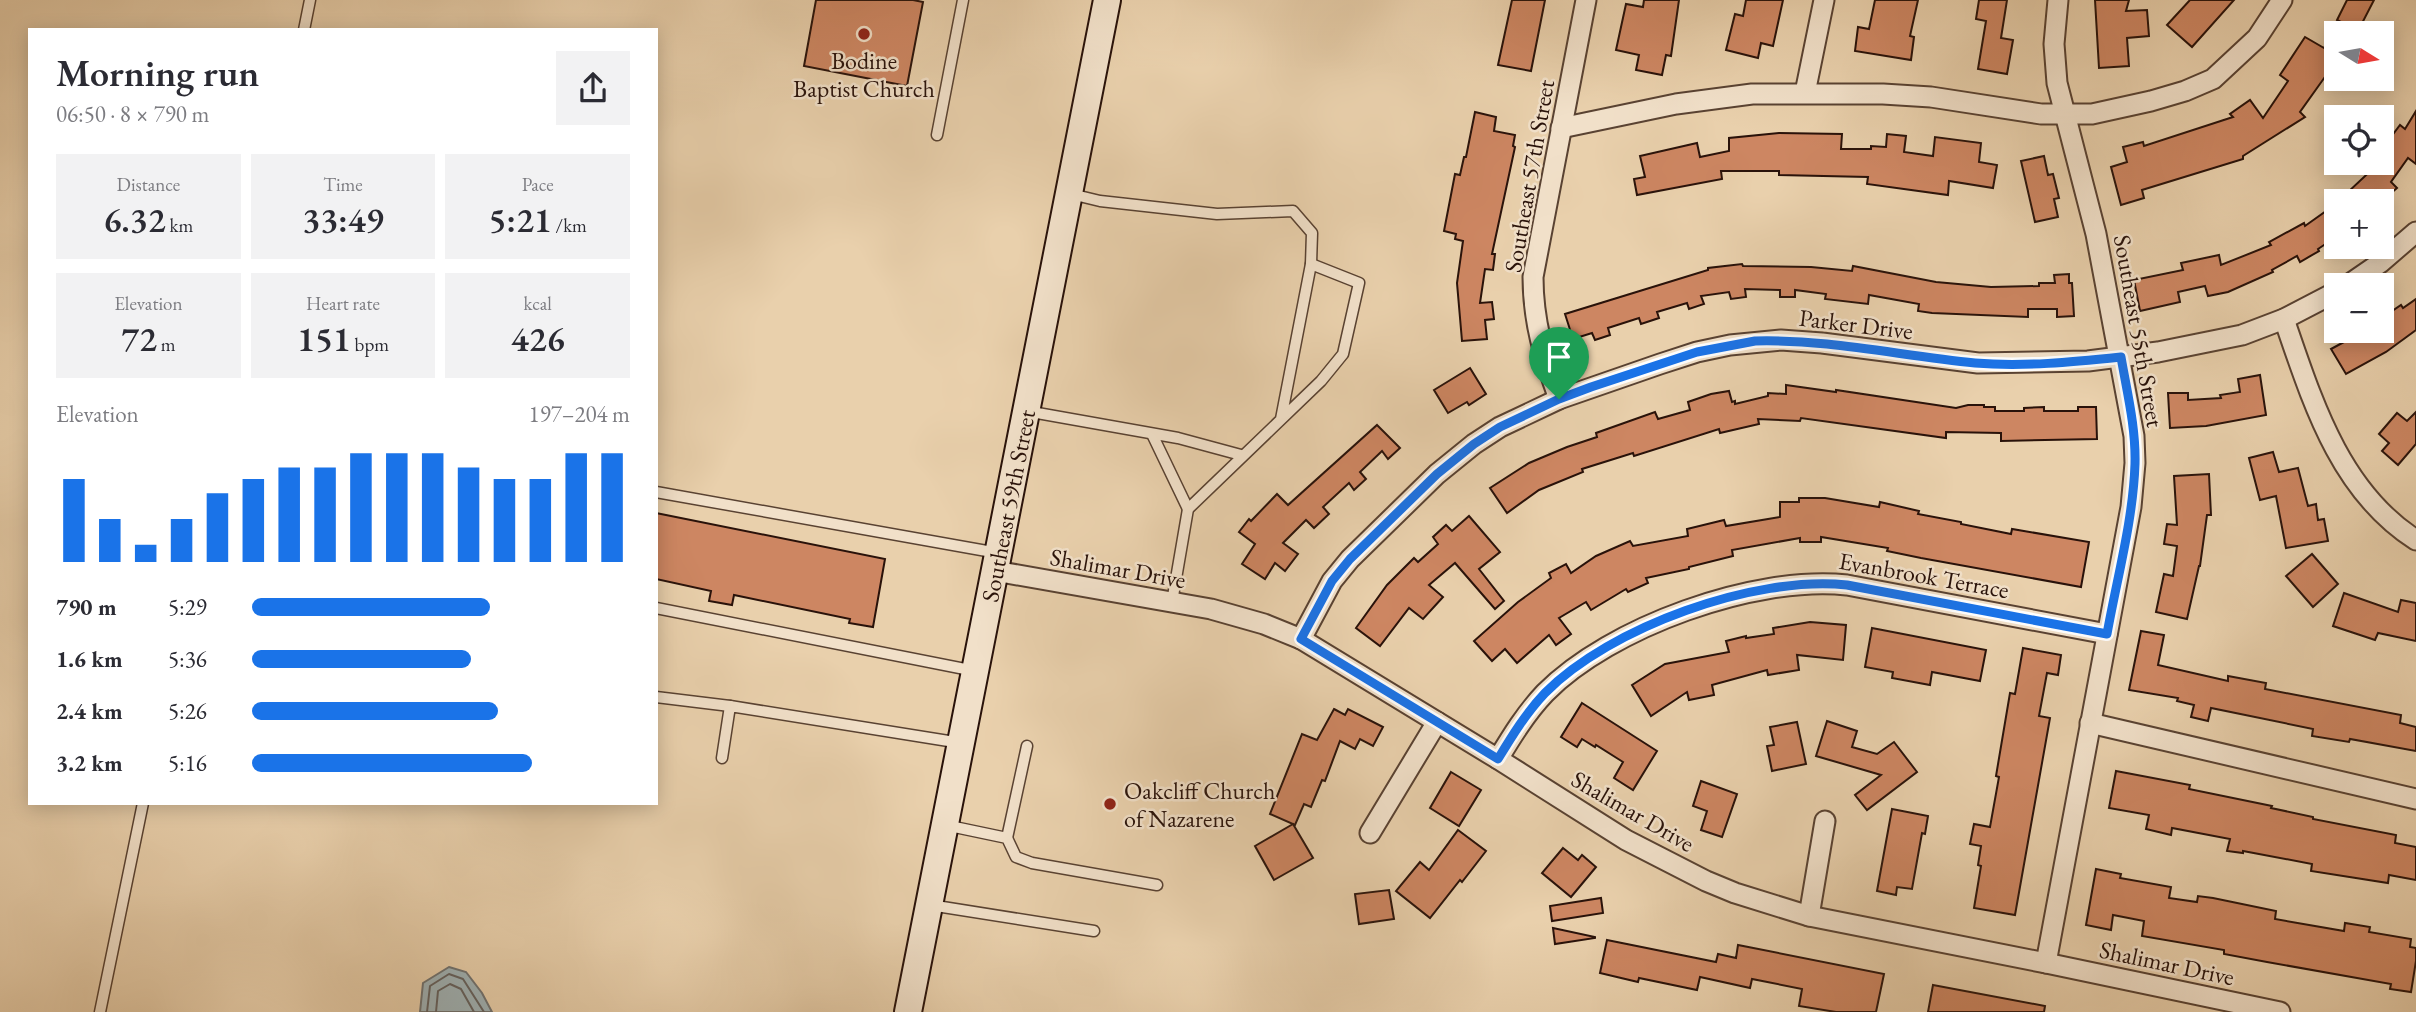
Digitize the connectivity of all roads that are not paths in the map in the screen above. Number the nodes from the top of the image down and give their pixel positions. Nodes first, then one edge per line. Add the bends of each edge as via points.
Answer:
1 (310, 0) edge
2 (963, 0) edge
3 (1107, 0) edge
4 (1586, 0) edge
5 (1824, 0) edge
6 (2058, 0) edge
7 (2282, 0) edge
8 (304, 28) edge
9 (1805, 93) junction
10 (2067, 116) junction
11 (1561, 128) junction
12 (937, 135) dead end
13 (1069, 194) junction
14 (2416, 232) edge
15 (1311, 264) junction
16 (2365, 273) edge
17 (2324, 298) edge
18 (2284, 319) junction
19 (2121, 357) junction
20 (1559, 399) junction
21 (1026, 411) junction
22 (1281, 419) junction
23 (1152, 434) junction
24 (1241, 455) junction
25 (658, 492) edge
26 (1188, 509) junction
27 (2416, 540) edge
28 (996, 562) junction
29 (1172, 602) junction
30 (658, 608) edge
31 (2107, 634) junction
32 (1301, 639) junction
33 (975, 671) junction
34 (658, 697) edge
35 (730, 706) junction
36 (1437, 722) junction
37 (2091, 723) junction
38 (961, 743) junction
39 (1027, 746) dead end
40 (722, 758) dead end
41 (1498, 759) junction
42 (2416, 799) edge
43 (144, 805) edge
44 (1825, 821) dead end
45 (945, 825) junction
46 (1370, 833) dead end
47 (1007, 838) junction
48 (1157, 885) dead end
49 (929, 905) junction
50 (1809, 916) junction
51 (1094, 931) dead end
52 (2046, 963) junction
53 (100, 1012) edge
54 (908, 1012) edge
55 (2280, 1012) edge

1 - 8 lane
2 - 12 lane
3 - 13 main road, Southeast 59th Street
4 - 11 street, Southeast 57th Street
5 - 9 street
6 - 10 street, Southeast 55th Street via 2057,83
7 - 10 street via 2258,38 2213,79 2151,101
9 - 10 street via 1931,97
9 - 11 street via 1714,98
10 - 19 street, Southeast 55th Street
11 - 20 street, Southeast 57th Street via 1536,259 1533,301 1542,352
13 - 15 lane via 1217,214 1293,211 1312,233
13 - 21 main road, Southeast 59th Street
14 - 16 street
15 - 22 lane
15 - 22 lane via 1359,283 1343,355
17 - 18 street, Parker Drive
18 - 19 street, Parker Drive via 2242,335
18 - 27 street via 2313,401 2342,462 2374,505
19 - 20 street, Parker Drive via 1978,363 1804,341 1755,341 1697,352
19 - 31 street, Southeast 55th Street via 2135,463
20 - 32 street, Parker Drive via 1474,444 1409,500 1332,581
21 - 23 lane
21 - 28 main road, Southeast 59th Street
22 - 24 lane
23 - 24 lane
23 - 26 lane
24 - 26 lane
25 - 28 lane
26 - 29 lane
28 - 29 street, Shalimar Drive
28 - 33 main road, Southeast 59th Street
29 - 32 street, Shalimar Drive via 1239,616
30 - 33 lane
31 - 37 street, Southeast 55th Street
31 - 41 street, Evanbrook Terrace via 1858,587 1783,585 1662,621 1592,656 1546,693
32 - 36 street, Shalimar Drive
33 - 38 main road, Southeast 59th Street
34 - 35 lane
35 - 38 lane
35 - 40 lane
36 - 41 street, Shalimar Drive
36 - 46 street
37 - 42 street
37 - 52 street, Southeast 55th Street
38 - 45 main road, Southeast 59th Street
39 - 47 lane
41 - 50 street, Shalimar Drive via 1675,866 1735,893
43 - 53 lane
44 - 50 street
45 - 47 lane
45 - 49 main road, Southeast 59th Street
47 - 48 lane via 1016,857 1032,863
49 - 51 lane
49 - 54 main road, Southeast 59th Street
50 - 52 street, Shalimar Drive
52 - 55 street, Shalimar Drive

